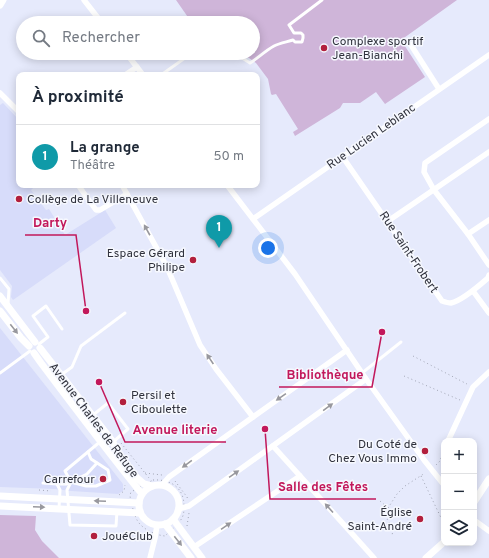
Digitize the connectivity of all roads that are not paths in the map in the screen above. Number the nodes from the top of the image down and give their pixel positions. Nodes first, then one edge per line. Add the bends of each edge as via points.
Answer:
1 (3, 0) edge
2 (84, 0) edge
3 (322, 0) edge
4 (0, 5) edge
5 (97, 16) edge
6 (294, 33) junction
7 (293, 40) junction
8 (411, 45) dead end
9 (489, 55) edge
10 (260, 56) edge
11 (132, 60) edge
12 (182, 60) edge
13 (245, 60) edge
14 (254, 60) edge
15 (137, 67) junction
16 (130, 72) edge
17 (141, 72) edge
18 (165, 72) edge
19 (439, 89) junction
20 (0, 93) edge
21 (16, 109) edge
22 (489, 119) edge
23 (489, 152) edge
24 (342, 156) junction
25 (80, 188) edge
26 (124, 188) edge
27 (229, 188) edge
28 (434, 190) junction
29 (127, 194) junction
30 (252, 219) junction
31 (489, 220) edge
32 (388, 221) junction
33 (468, 234) junction
34 (489, 265) edge
35 (489, 275) edge
36 (0, 278) edge
37 (474, 291) junction
38 (0, 296) edge
39 (8, 306) junction
40 (0, 311) edge
41 (125, 313) dead end
42 (489, 313) edge
43 (62, 329) dead end
44 (401, 342) dead end
45 (34, 348) junction
46 (347, 350) junction
47 (489, 372) edge
48 (0, 373) edge
49 (362, 373) junction
50 (61, 375) junction
51 (366, 379) junction
52 (92, 416) junction
53 (252, 417) junction
54 (107, 434) junction
55 (449, 438) edge
56 (101, 441) junction
57 (113, 442) junction
58 (273, 446) junction
59 (88, 452) junction
60 (97, 463) junction
61 (300, 476) junction
62 (489, 479) edge
63 (441, 481) edge
64 (71, 482) junction
65 (43, 483) dead end
66 (164, 483) junction
67 (57, 484) junction
68 (145, 487) junction
69 (0, 496) edge
70 (477, 497) edge
71 (60, 499) junction
72 (68, 500) junction
73 (135, 502) junction
74 (0, 506) edge
75 (59, 508) junction
76 (181, 508) junction
77 (69, 509) junction
78 (117, 511) junction
79 (137, 512) junction
80 (175, 521) junction
81 (477, 522) edge
82 (161, 524) junction
83 (489, 531) edge
84 (441, 545) edge
85 (194, 547) junction
86 (150, 558) edge
87 (191, 558) edge
88 (202, 558) edge
89 (374, 558) edge
90 (426, 558) edge

1 - 4 street
2 - 5 street
3 - 6 lane via 289,25
6 - 7 lane
6 - 7 lane via 301,33 303,38 302,42
7 - 10 lane via 275,46
8 - 19 street
9 - 19 street, Rue Lucien Leblanc
11 - 15 street
12 - 18 lane
13 - 14 lane via 250,63
15 - 16 street
15 - 17 street
19 - 24 street, Rue Lucien Leblanc
20 - 21 street
22 - 28 street via 425,164 424,172
23 - 28 street
24 - 30 street, Rue Lucien Leblanc
24 - 32 street, Rue Saint-Frobert
25 - 29 street via 96,210
26 - 29 street
27 - 30 street
28 - 32 street
28 - 33 street
53 -> 29 street via 200,345 167,267
30 - 46 street via 295,274
31 - 33 street
32 - 37 street, Rue Saint-Frobert via 442,301 453,303
33 - 34 street
35 - 37 street, Rue Saint-Frobert
36 - 39 lane via 9,289
37 - 42 street
38 - 39 street, Avenue Charles de Refuge
39 - 45 street, Avenue Charles de Refuge
40 -> 45 street, Avenue Charles de Refuge via 21,338
41 - 50 lane via 81,346 72,367
43 - 45 lane via 46,306 33,316 48,338
44 - 49 lane
45 - 48 lane
45 - 50 street, Avenue Charles de Refuge
45 - 56 street, Avenue Charles de Refuge via 40,363
46 - 49 street
46 -> 53 street
47 - 55 street via 473,387
49 - 51 street
50 - 52 street, Avenue Charles de Refuge
58 -> 51 street
51 - 63 street
52 - 54 street, Avenue Charles de Refuge
52 - 57 lane via 108,403 128,429
53 -> 66 street
54 - 56 lane
54 - 57 street, Avenue Charles de Refuge
56 - 59 lane
56 - 68 street, Avenue Charles de Refuge via 123,471
57 - 68 street, Avenue Charles de Refuge via 118,454
58 - 61 street
76 -> 58 street via 189,506
59 - 60 lane via 91,459
59 - 64 lane via 65,471
60 - 64 lane via 87,474
60 - 64 lane via 108,470 110,480 96,486
85 -> 61 street
89 -> 61 street
62 - 70 street
64 - 67 lane
64 - 72 lane via 67,490
65 - 67 lane
66 - 68 street
66 - 76 street via 177,496
67 - 71 lane
68 - 73 street
69 - 71 street
71 - 72 street
71 - 75 lane
73 -> 72 street
72 - 77 lane
73 - 79 street
74 -> 75 street
75 - 77 street
76 - 80 street via 176,514
77 - 78 street
77 - 78 lane via 70,525 116,526
78 - 79 street
79 - 82 street via 152,524
80 - 82 street
80 - 85 street
81 - 83 street
82 - 86 street
82 -> 87 street via 170,531
84 - 90 street
85 - 88 street

